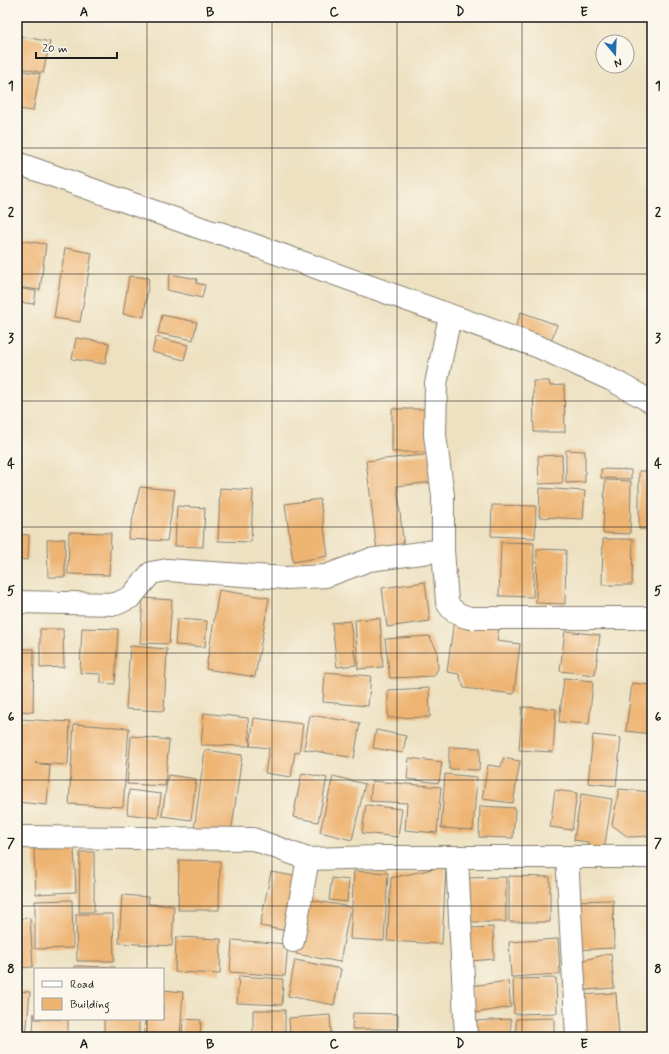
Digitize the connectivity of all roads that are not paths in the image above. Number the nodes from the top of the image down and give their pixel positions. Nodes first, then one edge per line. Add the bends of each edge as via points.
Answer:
1 (17, 163) edge
2 (450, 316) junction
3 (652, 402) edge
4 (443, 550) junction
5 (17, 602) edge
6 (652, 618) edge
7 (17, 837) edge
8 (567, 857) junction
9 (652, 857) edge
10 (457, 858) junction
11 (308, 859) junction
12 (293, 941) dead end
13 (466, 1037) edge
14 (577, 1037) edge

1 - 2 street via 215,233 228,235
2 - 3 street via 539,347 612,380
2 - 4 street via 436,384 435,435 443,496
4 - 5 street via 369,560 319,577 286,578 167,570 151,573 131,597 116,604
4 - 6 street via 447,602 450,609 459,615 470,618
7 - 11 street via 253,839
8 - 9 street
8 - 10 street
8 - 14 street
10 - 11 street
10 - 13 street
11 - 12 street

